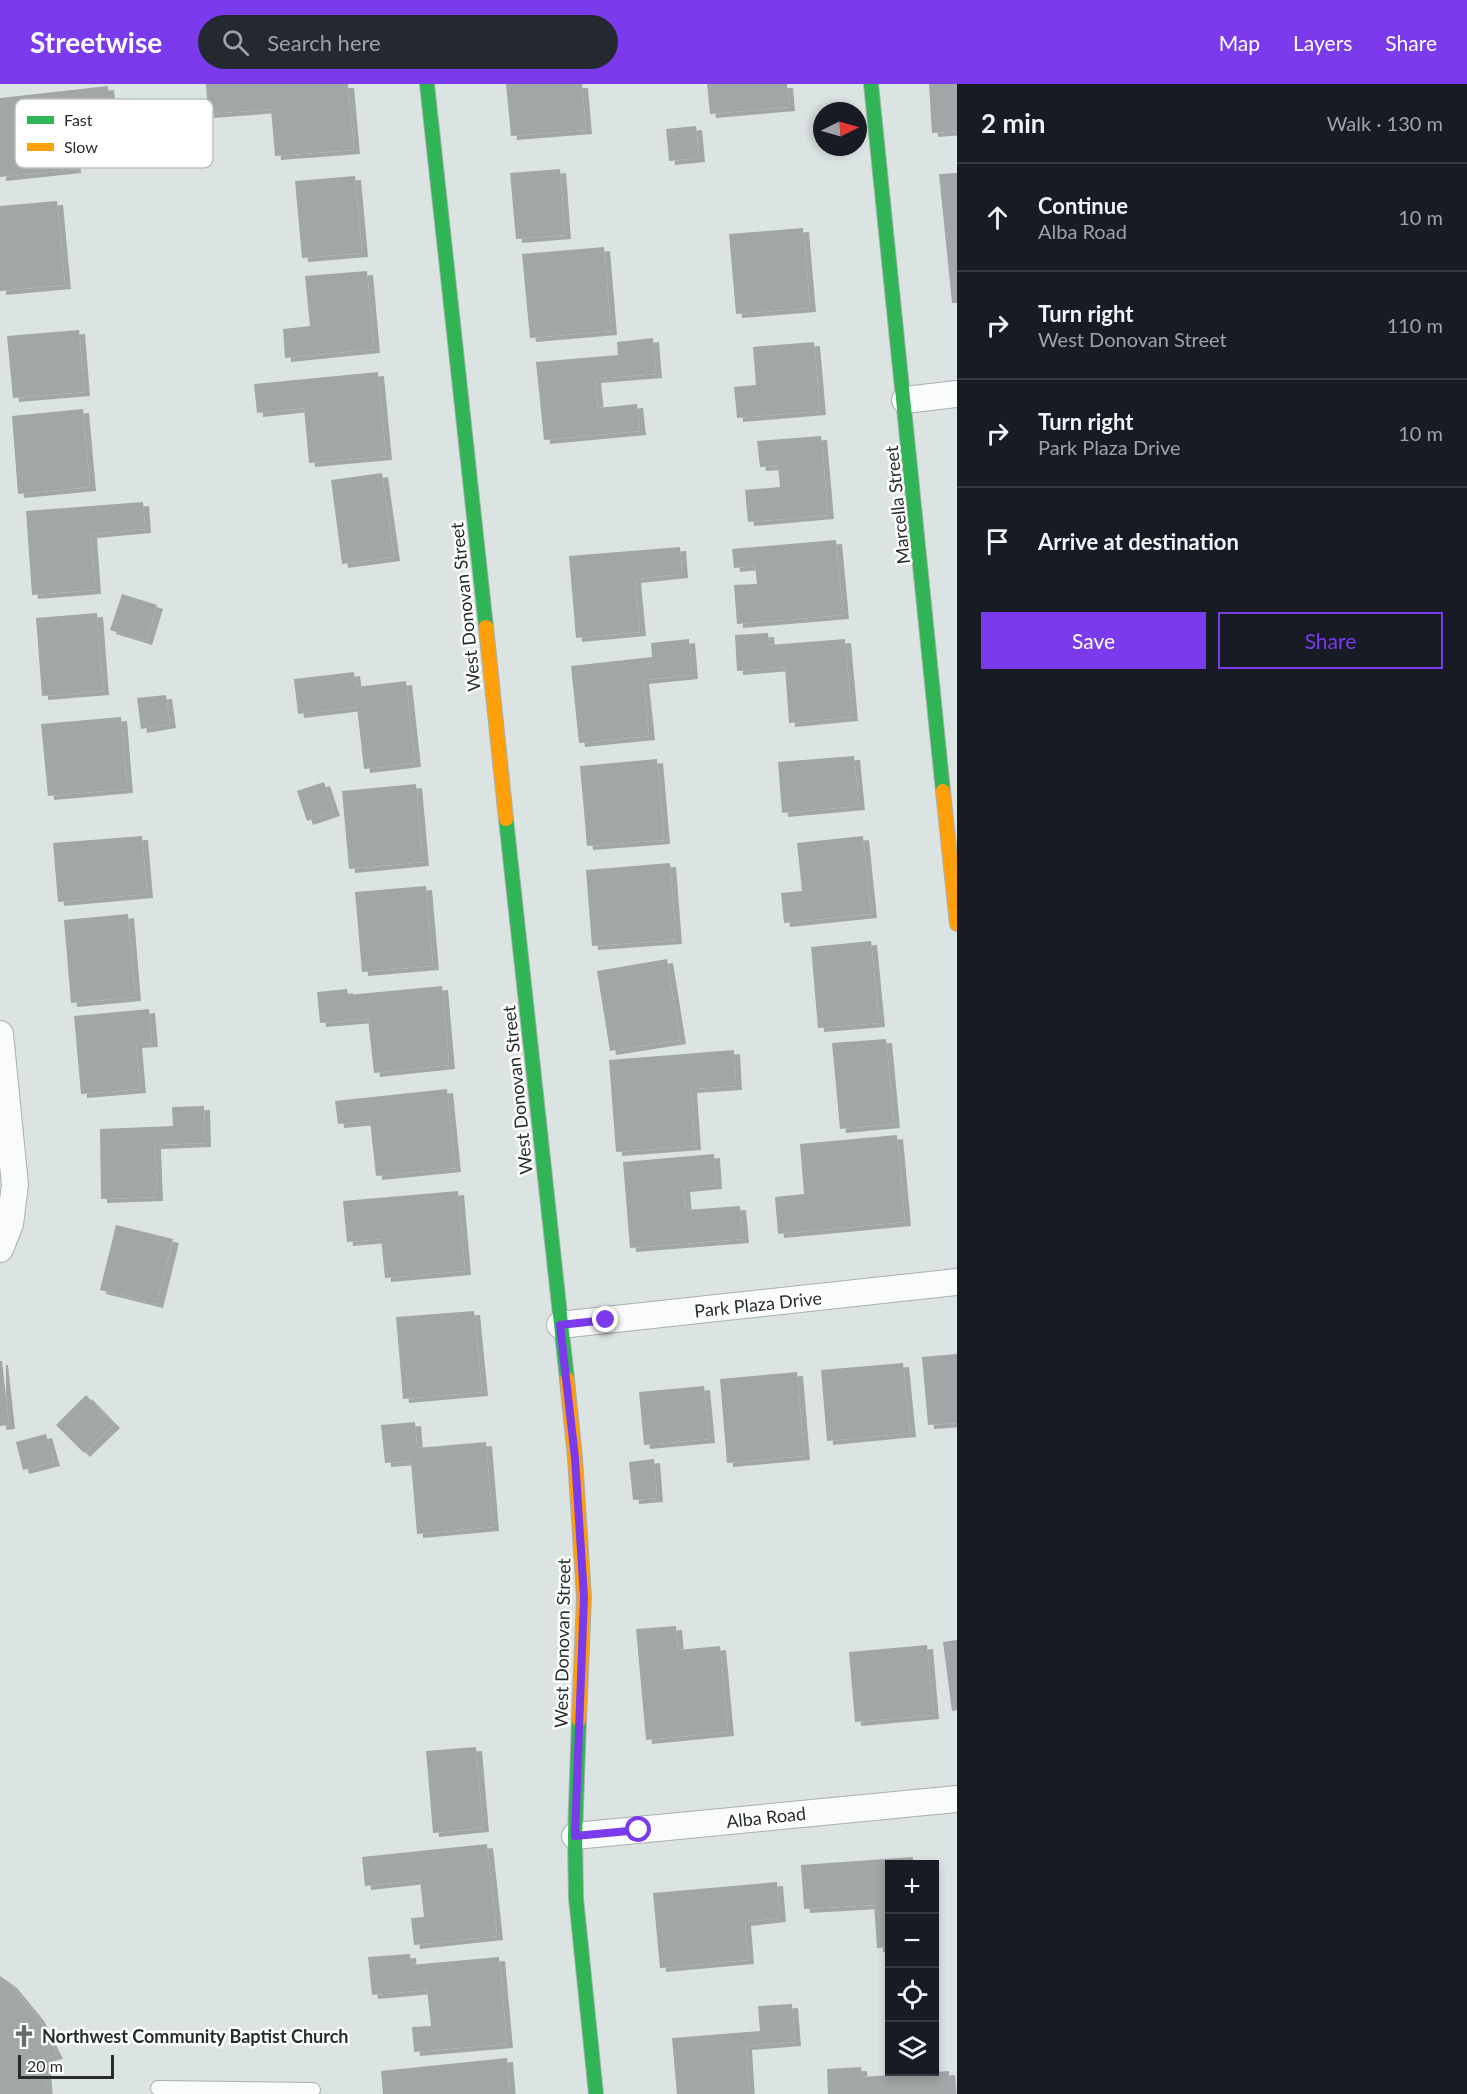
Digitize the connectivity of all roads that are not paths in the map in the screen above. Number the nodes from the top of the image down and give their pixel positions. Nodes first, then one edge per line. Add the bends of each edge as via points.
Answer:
1 (427, 84) edge
2 (871, 84) edge
3 (957, 394) edge
4 (905, 400) junction
5 (953, 848) edge
6 (957, 924) edge
7 (0, 1034) edge
8 (0, 1249) edge
9 (957, 1282) edge
10 (560, 1325) junction
11 (957, 1799) edge
12 (575, 1836) junction
13 (158, 2088) dead end
14 (313, 2090) dead end
15 (596, 2094) edge

1 - 10 street, West Donovan Street
2 - 4 street, Marcella Street
3 - 4 street
4 - 5 street, Marcella Street
5 - 6 street, Marcella Street
7 - 8 street via 15,1185 10,1224
9 - 10 street, Park Plaza Drive
10 - 12 street, West Donovan Street via 575,1458 584,1597
11 - 12 street, Alba Road
12 - 15 street, West Donovan Street via 576,1898
13 - 14 lane

